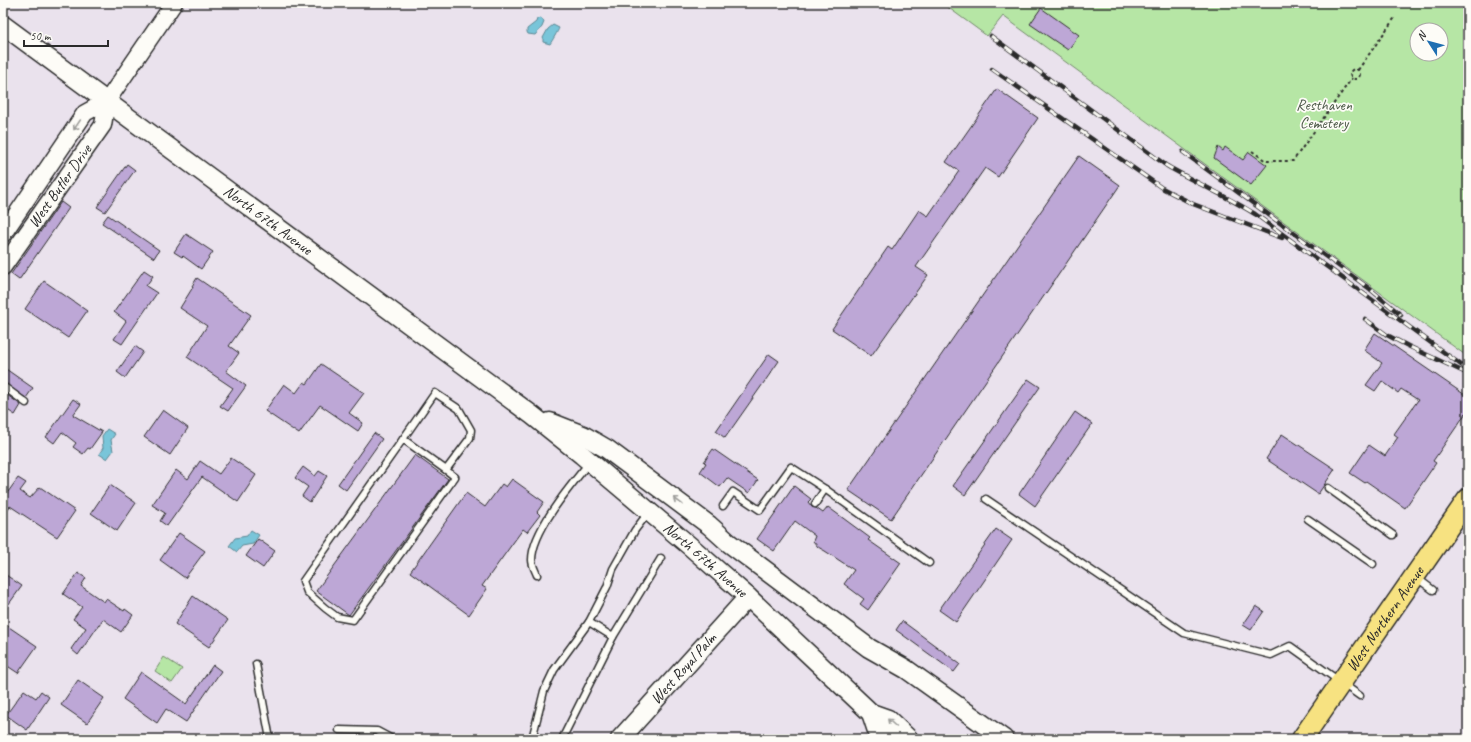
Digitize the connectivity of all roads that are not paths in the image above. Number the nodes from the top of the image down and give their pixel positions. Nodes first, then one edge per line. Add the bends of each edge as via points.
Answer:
1 (174, 3) edge
2 (3, 25) edge
3 (107, 101) junction
4 (3, 234) edge
5 (3, 267) edge
6 (3, 386) edge
7 (26, 403) dead end
8 (532, 415) junction
9 (403, 439) junction
10 (590, 461) junction
11 (446, 470) junction
12 (1328, 488) dead end
13 (825, 489) junction
14 (986, 498) dead end
15 (1468, 499) edge
16 (815, 504) dead end
17 (723, 506) dead end
18 (649, 512) junction
19 (1308, 519) dead end
20 (1393, 535) dead end
21 (661, 558) dead end
22 (929, 563) dead end
23 (1373, 564) dead end
24 (537, 575) dead end
25 (1414, 576) junction
26 (1433, 590) dead end
27 (748, 597) junction
28 (589, 622) junction
29 (613, 637) junction
30 (869, 648) junction
31 (256, 664) dead end
32 (1341, 682) junction
33 (1360, 696) dead end
34 (871, 713) junction
35 (339, 730) dead end
36 (629, 736) edge
37 (270, 739) edge
38 (392, 739) edge
39 (532, 739) edge
40 (562, 739) edge
41 (886, 739) edge
42 (909, 739) edge
43 (1000, 739) edge
44 (1004, 739) edge
45 (1302, 739) edge

1 - 3 street, West Butler Drive
2 - 3 main road, North 67th Avenue
3 -> 4 street, West Butler Drive via 85,113
3 - 5 street, West Butler Drive via 103,125
3 - 8 main road, North 67th Avenue
6 - 7 lane
8 - 10 main road, North 67th Avenue
30 -> 8 main road, North 67th Avenue via 607,449 583,435
9 - 11 lane
9 - 11 lane via 435,393 459,409 471,430 470,438
9 - 11 lane via 303,581 307,592 337,617 352,620 455,477
10 - 18 main road, North 67th Avenue
10 - 24 lane via 555,507 535,543 532,561
12 - 20 lane
13 - 16 lane
13 - 17 lane via 791,467 760,510 733,492
13 - 22 lane
14 - 32 lane via 1184,633 1271,655 1290,646
15 - 25 main road, West Northern Avenue
18 - 27 main road, North 67th Avenue
18 - 28 lane via 635,530 613,569
19 - 23 lane
21 - 29 lane
25 - 26 lane
25 - 32 main road, West Northern Avenue
27 - 34 main road, North 67th Avenue
27 - 36 main road, West Royal Palm
28 - 29 lane
28 - 39 lane via 554,670 544,691
29 - 40 lane
30 - 43 main road, North 67th Avenue via 899,678 972,729
30 - 44 main road, North 67th Avenue via 906,669
31 - 37 lane
32 - 33 lane
32 - 45 main road, West Northern Avenue
34 - 41 main road, North 67th Avenue via 877,731
42 -> 34 main road, North 67th Avenue via 888,719
35 - 38 lane via 377,731

